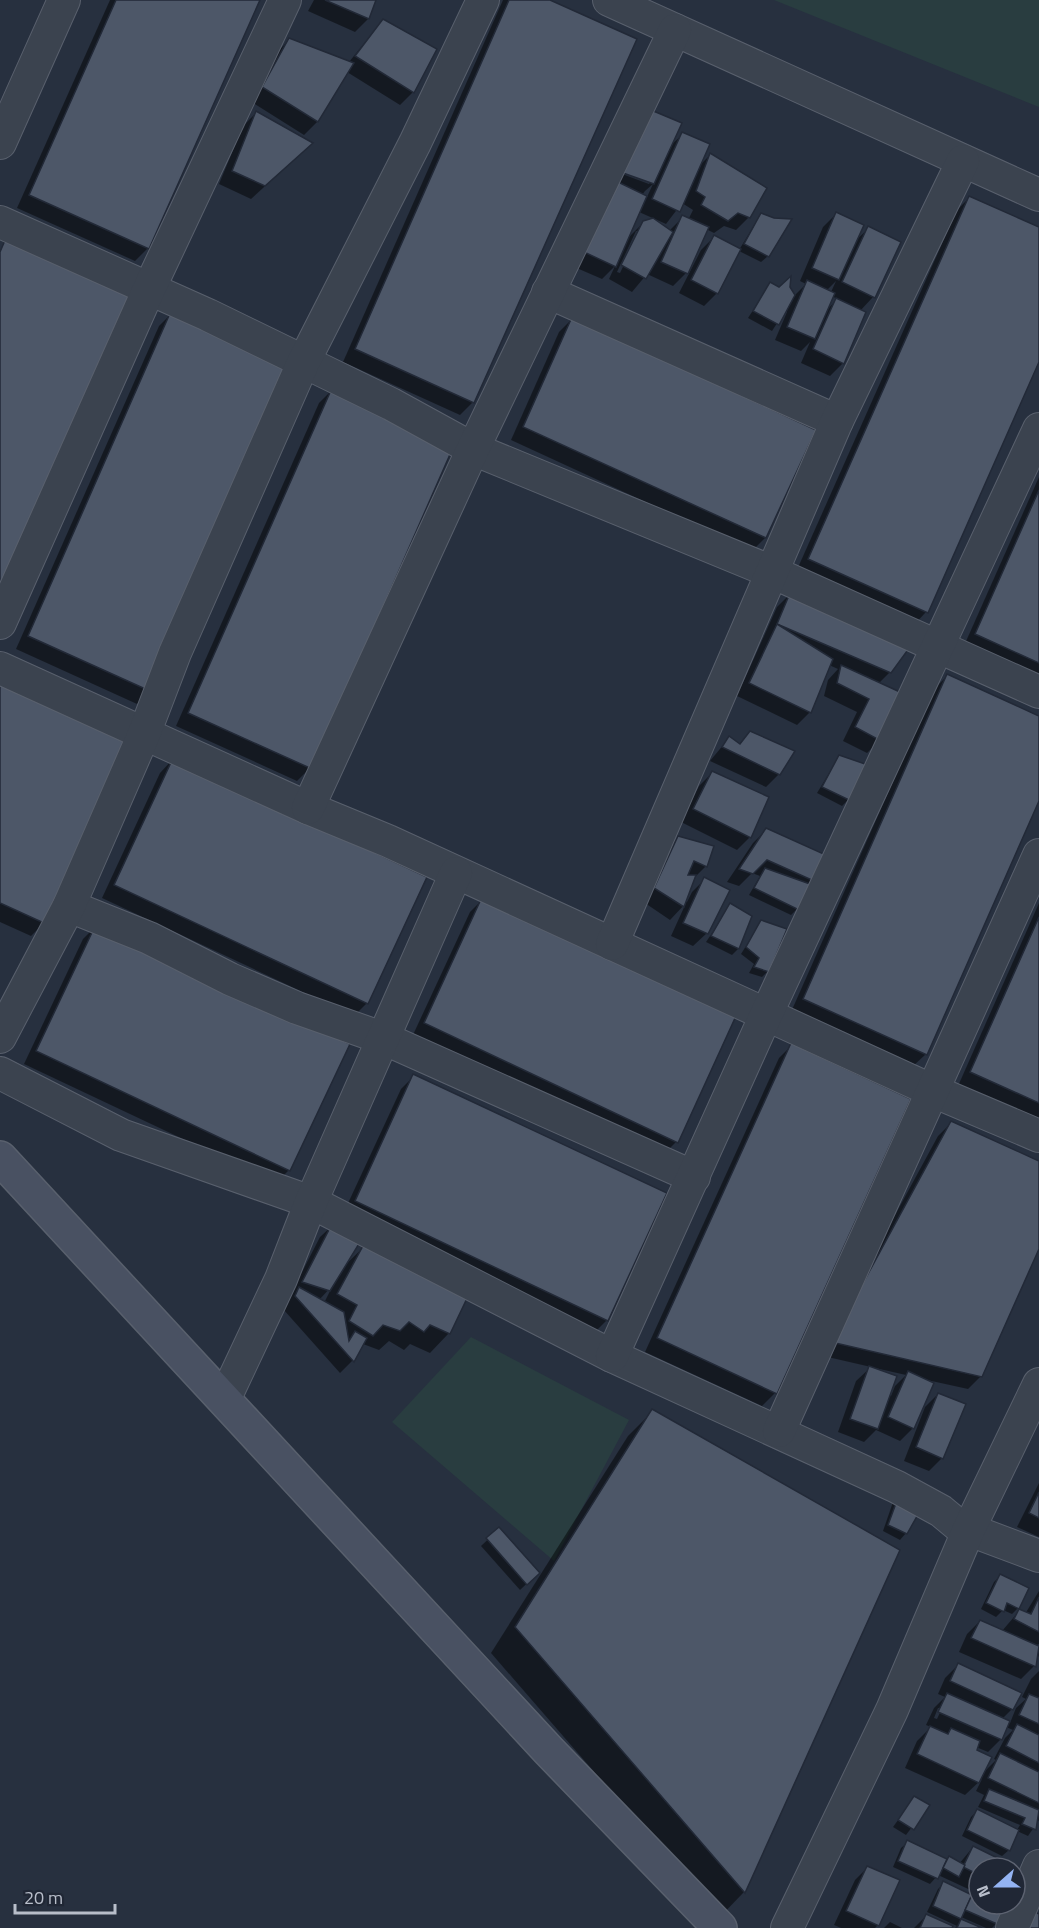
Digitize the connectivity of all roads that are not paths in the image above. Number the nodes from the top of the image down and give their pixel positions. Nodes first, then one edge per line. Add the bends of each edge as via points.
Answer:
1 (64, 0) edge
2 (285, 0) edge
3 (483, 0) edge
4 (609, 0) edge
5 (675, 30) junction
6 (0, 143) edge
7 (963, 161) junction
8 (1039, 195) edge
9 (0, 222) edge
10 (149, 289) junction
11 (548, 292) junction
12 (303, 363) junction
13 (837, 421) junction
14 (1039, 429) edge
15 (474, 449) junction
16 (772, 572) junction
17 (0, 623) edge
18 (939, 646) junction
19 (0, 668) edge
20 (1039, 692) edge
21 (144, 734) junction
22 (308, 808) junction
23 (1039, 855) edge
24 (456, 873) junction
25 (69, 906) junction
26 (612, 944) junction
27 (766, 1015) junction
28 (0, 1037) edge
29 (385, 1039) junction
30 (0, 1073) edge
31 (933, 1091) junction
32 (1039, 1136) edge
33 (0, 1158) edge
34 (694, 1177) junction
35 (311, 1202) junction
36 (612, 1356) junction
37 (1039, 1384) edge
38 (225, 1398) junction
39 (779, 1431) junction
40 (969, 1529) junction
41 (1039, 1556) edge
42 (1039, 1866) edge
43 (720, 1928) edge
44 (787, 1928) edge
45 (1012, 1928) edge

1 - 6 street
2 - 10 street
3 - 12 street
4 - 5 street
5 - 7 street
5 - 11 street
7 - 8 street
7 - 13 street
9 - 10 street
10 - 12 street
10 - 17 street
11 - 13 street
11 - 15 street
12 - 15 street
12 - 21 street via 175,653
13 - 16 street
14 - 18 street
15 - 16 street
15 - 22 street
16 - 18 street
16 - 26 street
18 - 20 street
18 - 27 street
19 - 21 street
21 - 22 street
21 - 25 street
22 - 24 street
23 - 31 street
24 - 26 street
24 - 29 street
25 - 28 street
25 - 29 street via 149,938 297,1008
26 - 27 street
27 - 31 street
27 - 34 street
29 - 34 street
29 - 35 street
30 - 35 street via 121,1135
31 - 32 street
31 - 39 street
33 - 38 street
34 - 36 street
35 - 36 street
35 - 38 street
36 - 39 street
37 - 40 street
38 - 43 street via 549,1751
39 - 40 street via 897,1487
40 - 41 street
40 - 44 street via 892,1710
42 - 45 street

